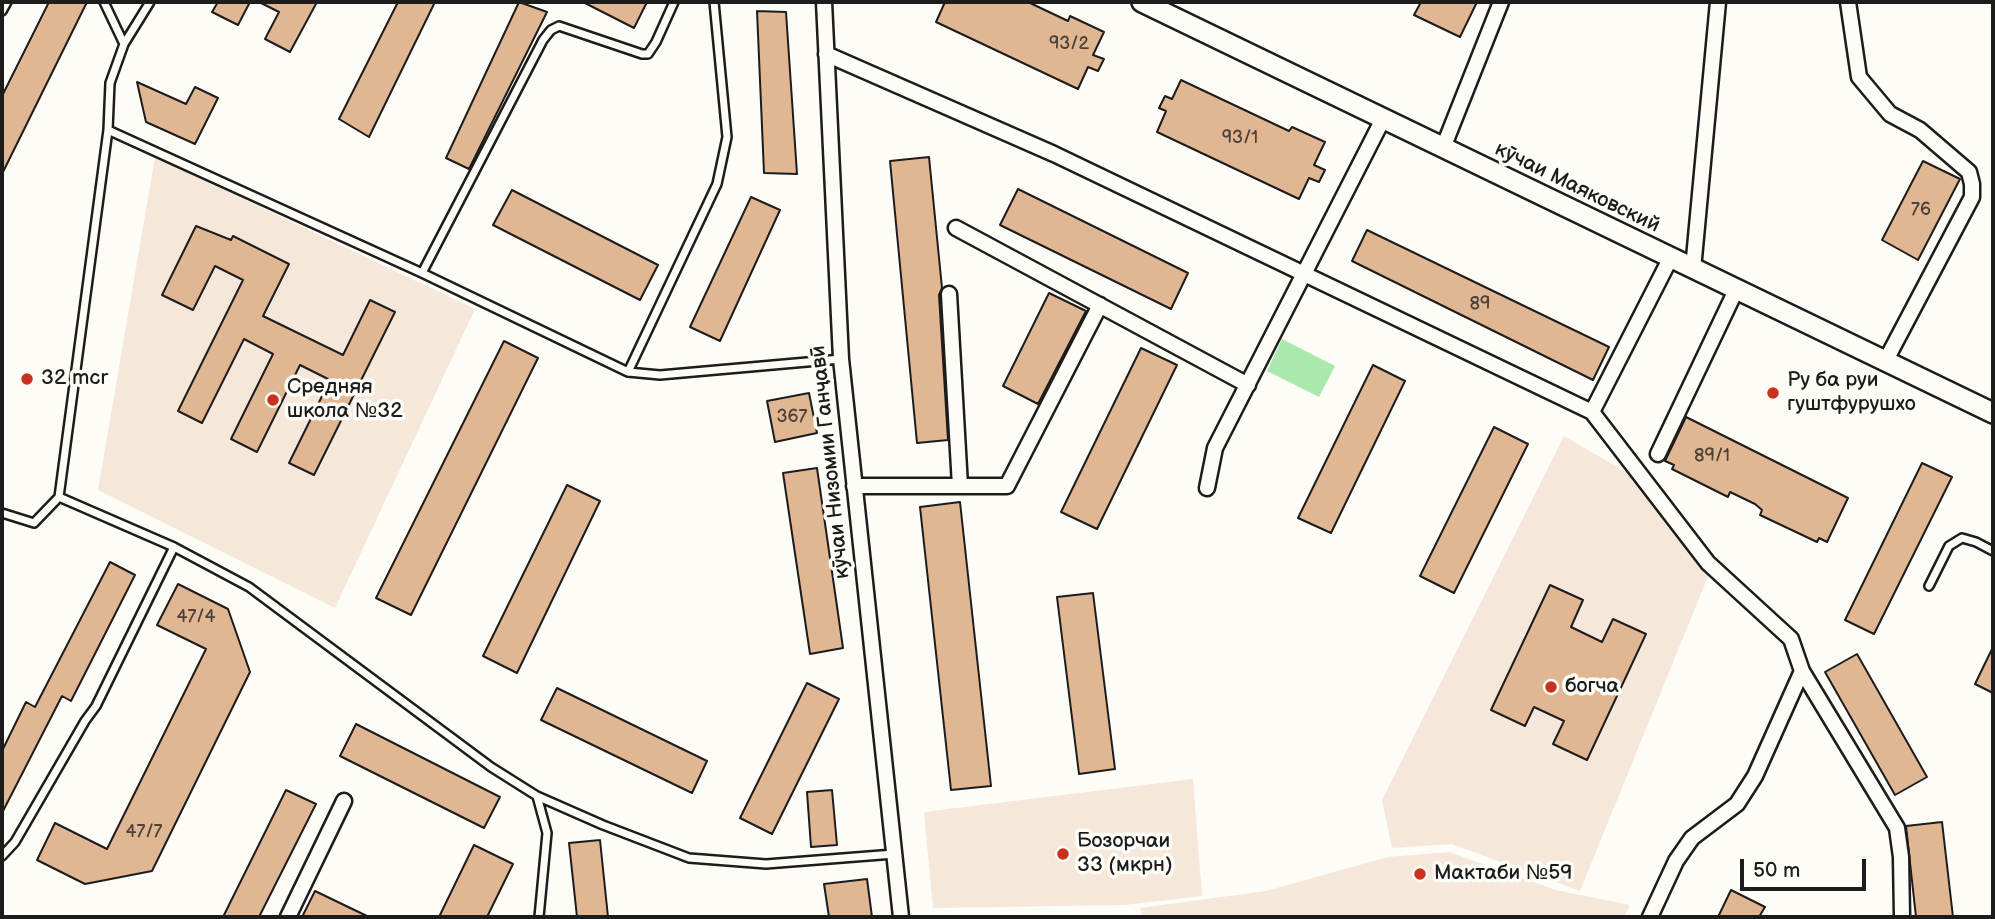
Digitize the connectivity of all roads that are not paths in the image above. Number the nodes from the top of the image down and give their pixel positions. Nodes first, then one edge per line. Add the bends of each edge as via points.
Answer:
1 (7, 2) edge
2 (104, 2) edge
3 (150, 2) edge
4 (674, 2) edge
5 (715, 2) edge
6 (824, 2) edge
7 (1142, 2) edge
8 (1501, 2) edge
9 (1718, 2) edge
10 (1848, 2) edge
11 (2, 11) edge
12 (124, 44) junction
13 (826, 54) junction
14 (1383, 119) junction
15 (108, 130) junction
16 (1443, 148) junction
17 (956, 228) dead end
18 (1670, 258) junction
19 (1693, 269) junction
20 (422, 273) junction
21 (1304, 274) junction
22 (1736, 290) junction
23 (949, 294) dead end
24 (1100, 305) junction
25 (841, 359) junction
26 (1885, 362) junction
27 (628, 372) junction
28 (1248, 385) junction
29 (1592, 412) junction
30 (1993, 414) edge
31 (1658, 454) dead end
32 (854, 486) junction
33 (960, 486) junction
34 (1207, 488) dead end
35 (59, 498) junction
36 (2, 513) edge
37 (174, 547) junction
38 (1992, 548) edge
39 (1929, 586) dead end
40 (1802, 671) junction
41 (537, 796) junction
42 (344, 801) dead end
43 (894, 854) junction
44 (2, 856) edge
45 (288, 917) edge
46 (539, 917) edge
47 (901, 917) edge
48 (1650, 917) edge
49 (1902, 917) edge

1 - 11 lane
2 - 12 lane
3 - 12 lane
4 - 20 lane via 648,54 559,26 551,30
5 - 27 lane via 727,137 718,184
6 - 13 street, кӯчаи Низомии Ганҷавӣ
7 - 14 street, кӯчаи Маяковский
8 - 16 street
9 - 19 street
10 - 26 street via 1859,78 1890,114 1920,130 1969,172 1972,184 1972,197
12 - 15 lane via 110,83
13 - 21 street via 1054,154
13 - 25 street, кӯчаи Низомии Ганҷавӣ
14 - 16 street, кӯчаи Маяковский
14 - 21 street
15 - 20 lane
15 - 35 lane
16 - 18 street, кӯчаи Маяковский
17 - 24 street
18 - 19 street, кӯчаи Маяковский
18 - 29 street
19 - 22 street, кӯчаи Маяковский
20 - 27 lane
21 - 28 street
21 - 29 street
22 - 26 street, кӯчаи Маяковский
22 - 31 street
23 - 33 street
24 - 28 street
24 - 33 street via 1007,486
25 - 27 lane via 660,375
25 - 32 street, кӯчаи Низомии Ганҷавӣ
26 - 30 street, кӯчаи Маяковский
28 - 34 street via 1215,448
29 - 40 street via 1708,563 1791,639
32 - 33 street
32 - 43 street, кӯчаи Низомии Ганҷавӣ
35 - 36 lane via 34,523
35 - 37 lane
37 - 41 lane via 249,587 491,767
37 - 44 lane via 96,706 15,842
38 - 39 lane via 1962,538 1949,546
40 - 48 street via 1755,776 1737,804 1692,838
40 - 49 street via 1896,828
41 - 43 lane via 689,858 766,864
41 - 46 lane via 547,833
42 - 45 street
43 - 47 street, кӯчаи Низомии Ганҷавӣ

